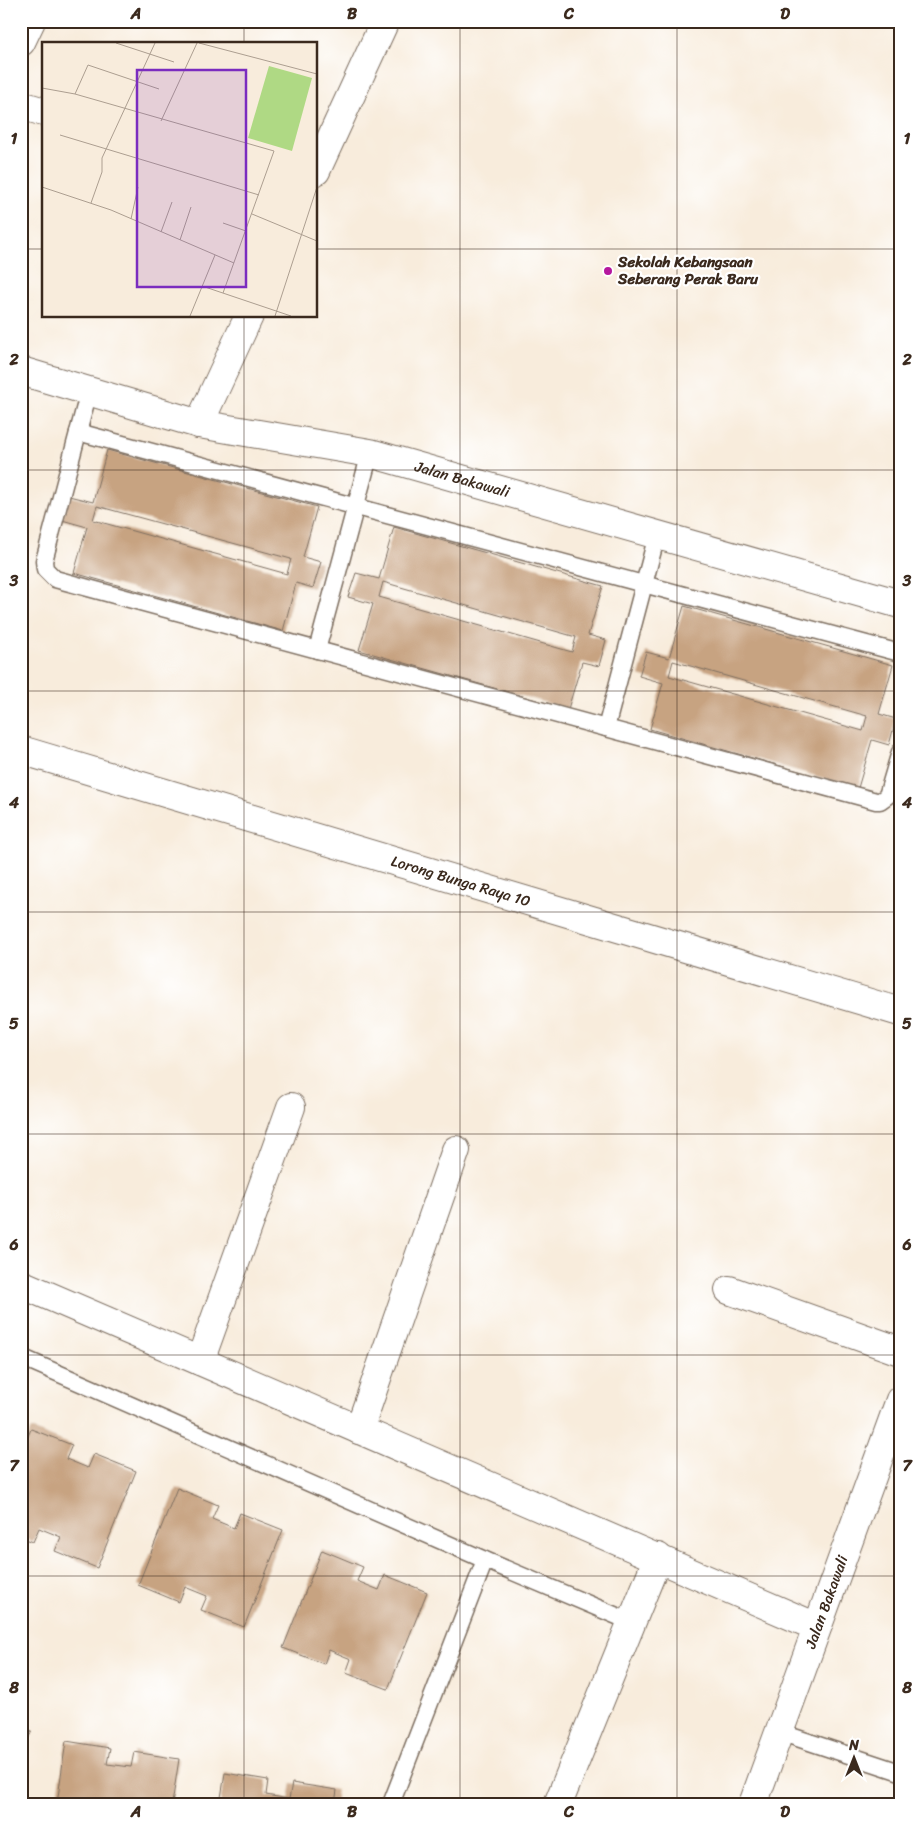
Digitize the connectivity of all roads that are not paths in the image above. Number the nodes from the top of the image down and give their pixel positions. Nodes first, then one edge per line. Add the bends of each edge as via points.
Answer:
1 (31, 21) edge
2 (385, 21) edge
3 (21, 42) edge
4 (21, 105) edge
5 (42, 111) edge
6 (318, 167) edge
7 (248, 318) edge
8 (21, 371) edge
9 (89, 391) junction
10 (199, 424) junction
11 (78, 432) junction
12 (370, 453) junction
13 (356, 507) junction
14 (657, 535) junction
15 (643, 584) junction
16 (900, 604) edge
17 (317, 650) junction
18 (900, 653) edge
19 (606, 728) junction
20 (21, 750) edge
21 (900, 752) edge
22 (900, 1012) edge
23 (291, 1107) dead end
24 (456, 1150) dead end
25 (21, 1284) edge
26 (728, 1290) dead end
27 (900, 1351) edge
28 (21, 1357) edge
29 (200, 1361) junction
30 (900, 1400) edge
31 (359, 1430) junction
32 (658, 1557) junction
33 (484, 1560) junction
34 (631, 1622) junction
35 (817, 1627) junction
36 (779, 1732) junction
37 (900, 1772) edge
38 (391, 1804) edge
39 (558, 1804) edge
40 (753, 1804) edge

1 - 3 street
2 - 6 street
4 - 5 street
7 - 10 street
8 - 9 street, Jalan Bakawali
9 - 10 street, Jalan Bakawali
9 - 11 lane
10 - 12 street, Jalan Bakawali
11 - 13 lane
11 - 17 lane via 45,554 48,575
12 - 13 lane
12 - 14 street, Jalan Bakawali
13 - 15 lane
13 - 17 lane
14 - 15 lane
14 - 16 street, Jalan Bakawali
15 - 18 lane
15 - 19 lane
17 - 19 lane
19 - 21 lane via 876,801 887,796
20 - 22 street, Lorong Bunga Raya 10
23 - 29 street
24 - 31 street
25 - 29 street
26 - 27 street
28 - 33 lane
29 - 31 street
30 - 35 street, Jalan Bakawali
31 - 32 street
32 - 34 street
32 - 35 street
33 - 34 lane
33 - 38 lane
34 - 39 street
35 - 36 street, Jalan Bakawali
36 - 37 lane
36 - 40 street, Jalan Bakawali

